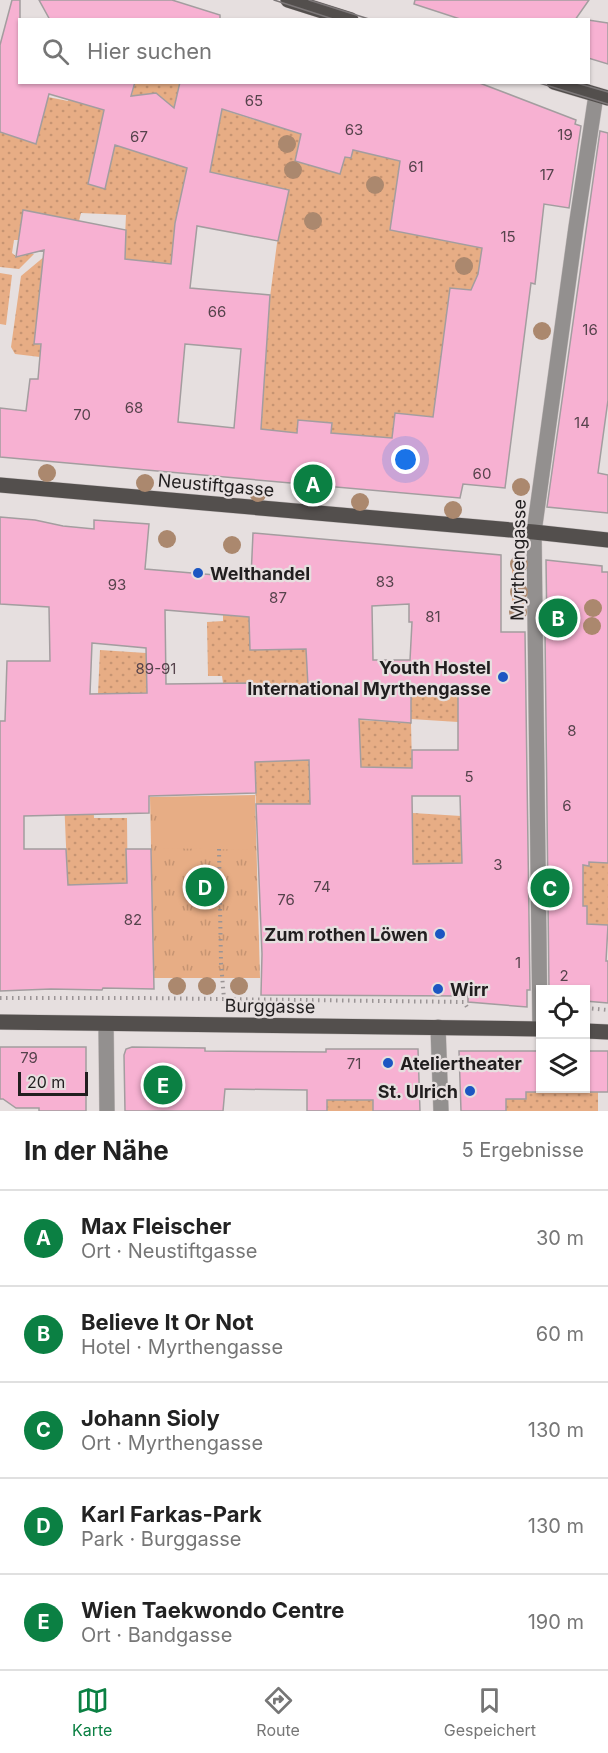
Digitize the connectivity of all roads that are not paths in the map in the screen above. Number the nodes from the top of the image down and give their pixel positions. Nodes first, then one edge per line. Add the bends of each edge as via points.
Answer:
1 (288, 0) edge
2 (345, 18) edge
3 (560, 84) edge
4 (602, 97) edge
5 (0, 485) edge
6 (534, 532) junction
7 (608, 540) edge
8 (539, 985) edge
9 (0, 1023) edge
10 (106, 1024) junction
11 (438, 1027) junction
12 (536, 1029) edge
13 (590, 1031) edge
14 (608, 1032) edge
15 (107, 1111) edge
16 (441, 1111) edge

1 - 2 main road
3 - 4 main road
4 - 6 street, Myrthengasse via 574,238
5 - 6 main road, Neustiftgasse
6 - 7 main road, Neustiftgasse
6 - 8 street, Myrthengasse
9 - 10 main road, Burggasse
10 - 11 main road, Burggasse
10 - 15 street
11 - 12 main road, Burggasse
11 - 16 street
13 - 14 main road

